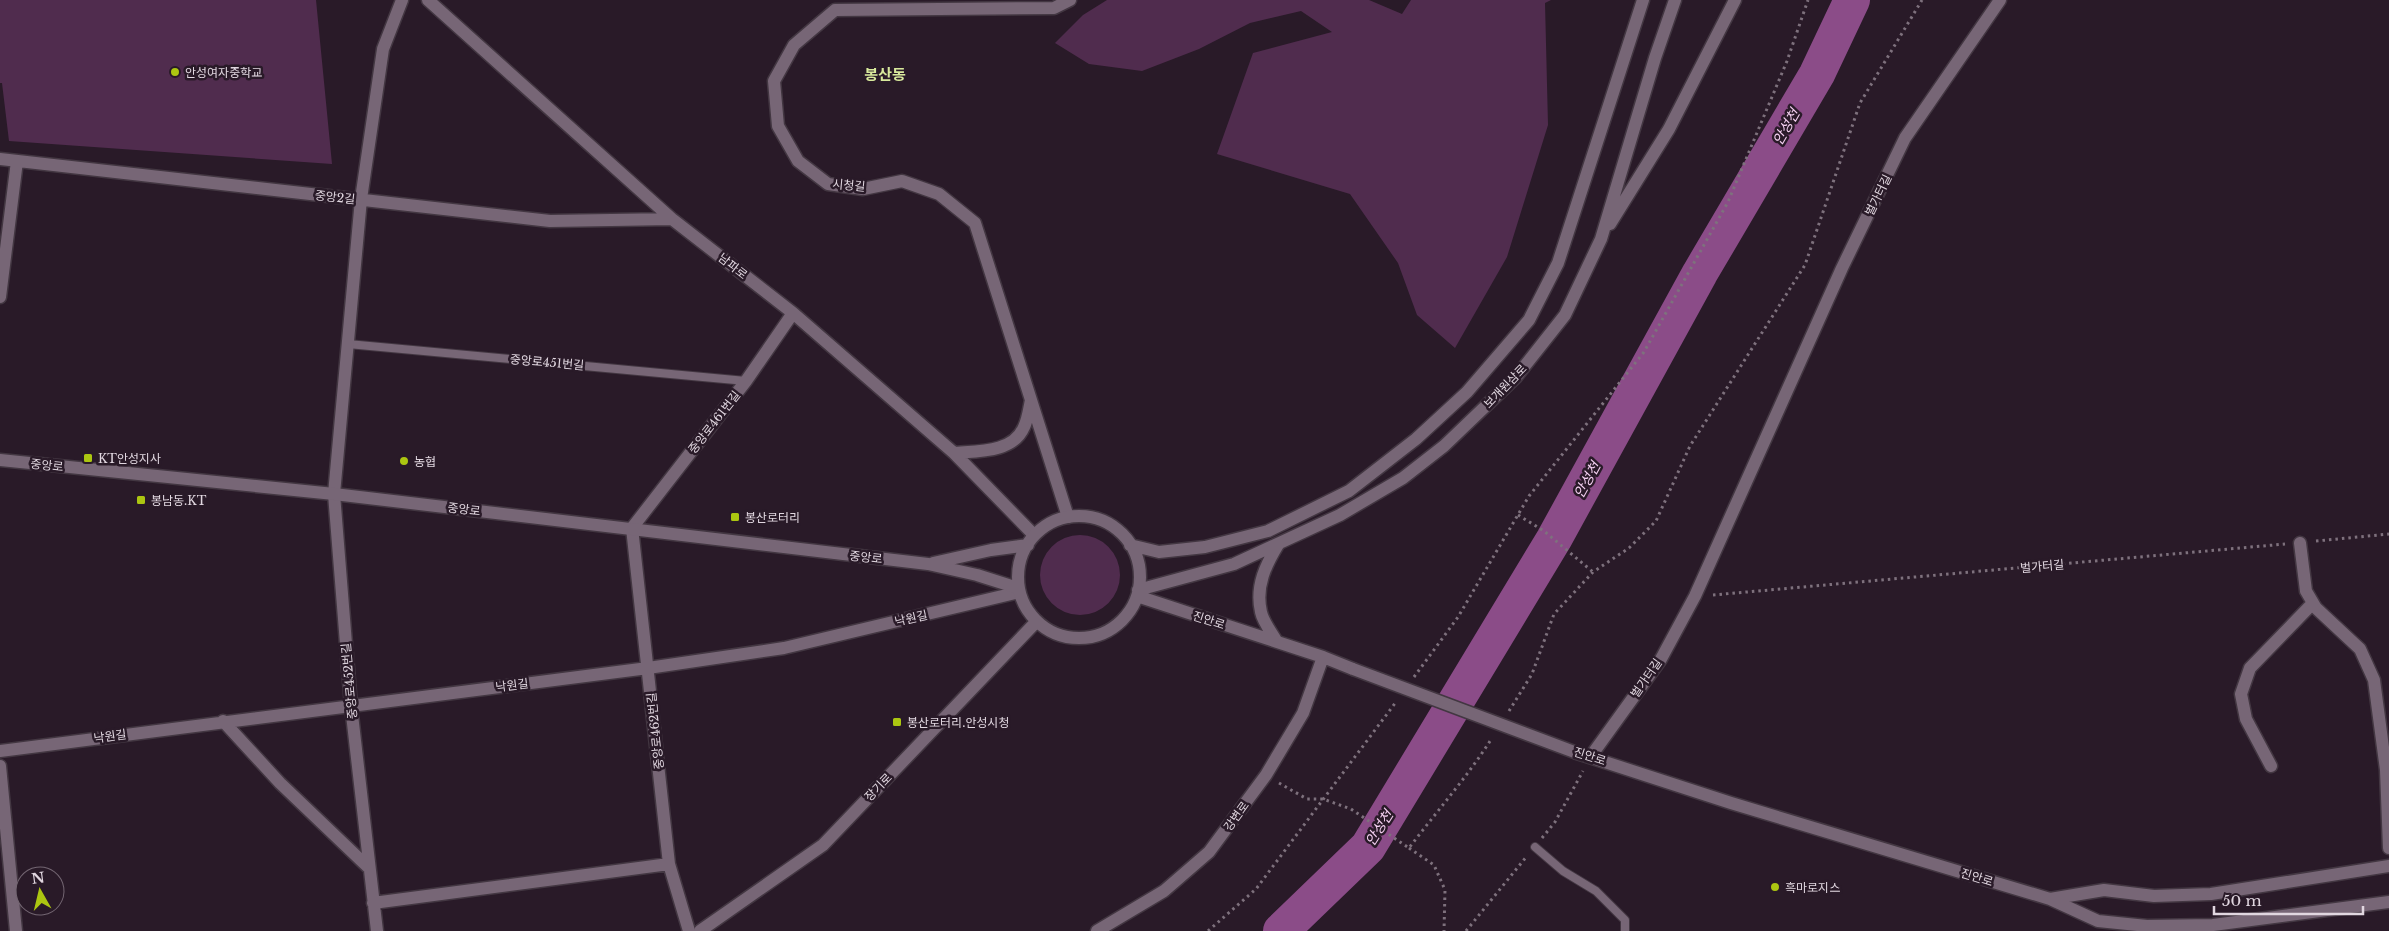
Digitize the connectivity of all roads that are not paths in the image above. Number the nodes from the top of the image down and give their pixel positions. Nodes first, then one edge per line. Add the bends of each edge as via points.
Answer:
1 (402, 0) edge
2 (428, 0) edge
3 (1070, 0) edge
4 (1675, 0) edge
5 (1735, 0) edge
6 (2000, 0) edge
7 (1643, 1) edge
8 (0, 159) edge
9 (17, 161) junction
10 (361, 199) junction
11 (672, 219) junction
12 (1601, 238) junction
13 (0, 297) edge
14 (793, 313) junction
15 (348, 344) junction
16 (746, 381) junction
17 (1031, 400) junction
18 (954, 453) junction
19 (0, 460) edge
20 (334, 494) junction
21 (1068, 517) junction
22 (632, 528) junction
23 (1031, 540) junction
24 (1279, 542) junction
25 (2300, 543) road end
26 (1130, 545) junction
27 (928, 564) junction
28 (1019, 590) junction
29 (1137, 593) junction
30 (2313, 603) junction
31 (1037, 622) junction
32 (1277, 642) junction
33 (1323, 657) junction
34 (648, 668) junction
35 (351, 706) junction
36 (223, 721) junction
37 (0, 751) edge
38 (1591, 756) junction
39 (0, 766) edge
40 (2271, 766) dead end
41 (1535, 847) dead end
42 (2389, 848) edge
43 (669, 864) junction
44 (2389, 866) edge
45 (369, 868) junction
46 (2050, 899) junction
47 (2389, 902) edge
48 (373, 903) junction
49 (2147, 928) edge
50 (16, 931) edge
51 (377, 931) edge
52 (689, 931) edge
53 (700, 931) edge
54 (1098, 931) edge
55 (1625, 931) edge

1 - 10 street via 383,49
2 - 11 street, 남파로
3 - 17 street, 시청길 via 1054,8 835,10 794,45 774,81 778,126 798,161 828,184 864,189 902,181 939,194 975,223
4 - 12 street, 보개원삼로
5 - 12 street via 1669,129
6 - 38 street, 벌가터길 via 1905,138 1842,268 1695,596 1661,659
7 - 26 street, 보개원삼로 via 1558,263 1530,320 1467,392 1416,439 1349,491 1268,531 1205,547 1160,552
8 - 9 street, 중앙2길
9 - 10 street, 중앙2길
9 - 13 street
10 - 11 street, 중앙2길 via 550,221
10 - 15 street
11 - 14 street, 남파로
12 - 24 street, 보개원삼로 via 1565,314 1516,377 1457,434 1403,478 1340,515
14 - 16 street, 중앙로461번길
14 - 18 street, 남파로
15 - 16 lane, 중앙로451번길
15 - 20 street
16 - 22 street, 중앙로461번길
17 - 18 street via 1018,438 1004,446
17 - 21 street, 시청길
18 - 23 street, 남파로
19 - 20 street, 중앙로
20 - 22 street, 중앙로
20 - 35 street, 중앙로452번길
21 - 23 street via 1050,523
21 - 26 street via 1089,517 1109,524
22 - 27 street, 중앙로
22 - 34 street, 중앙로462번길
23 - 27 street, 중앙로
23 - 28 street via 1023,551 1018,569
24 - 29 street, 보개원삼로 via 1234,564
24 - 32 street via 1259,585 1261,613
25 - 30 street via 2306,591
26 - 29 street via 1139,569
27 - 28 street, 중앙로 via 976,575
28 - 31 street via 1025,606
28 - 34 street, 낙원길 via 784,648
29 - 31 street via 1126,615 1111,629 1091,636 1072,637 1053,632
29 - 32 street, 진안로
30 - 40 street via 2250,668 2241,694 2246,719
30 - 42 street via 2360,649 2374,680 2386,770
31 - 53 street, 장기로 via 824,845
32 - 33 street, 진안로
33 - 38 street, 진안로, bridge
33 - 54 street, 강변로 via 1303,713 1266,775 1209,852 1164,891
34 - 35 street, 낙원길
34 - 43 street, 중앙로462번길
35 - 36 street, 낙원길
35 - 45 street, 중앙로452번길
36 - 37 street, 낙원길
36 - 45 street via 280,783
38 - 46 street, 진안로 via 1731,803
39 - 50 street
41 - 55 lane via 1563,871 1596,891 1625,920
43 - 48 street
43 - 52 street, 중앙로462번길
44 - 46 street, 진안로 via 2211,894 2154,896 2104,890
45 - 48 street, 중앙로452번길
46 - 49 street, 진안로 via 2098,921
47 - 49 street, 진안로 via 2213,925
48 - 51 street, 중앙로452번길

